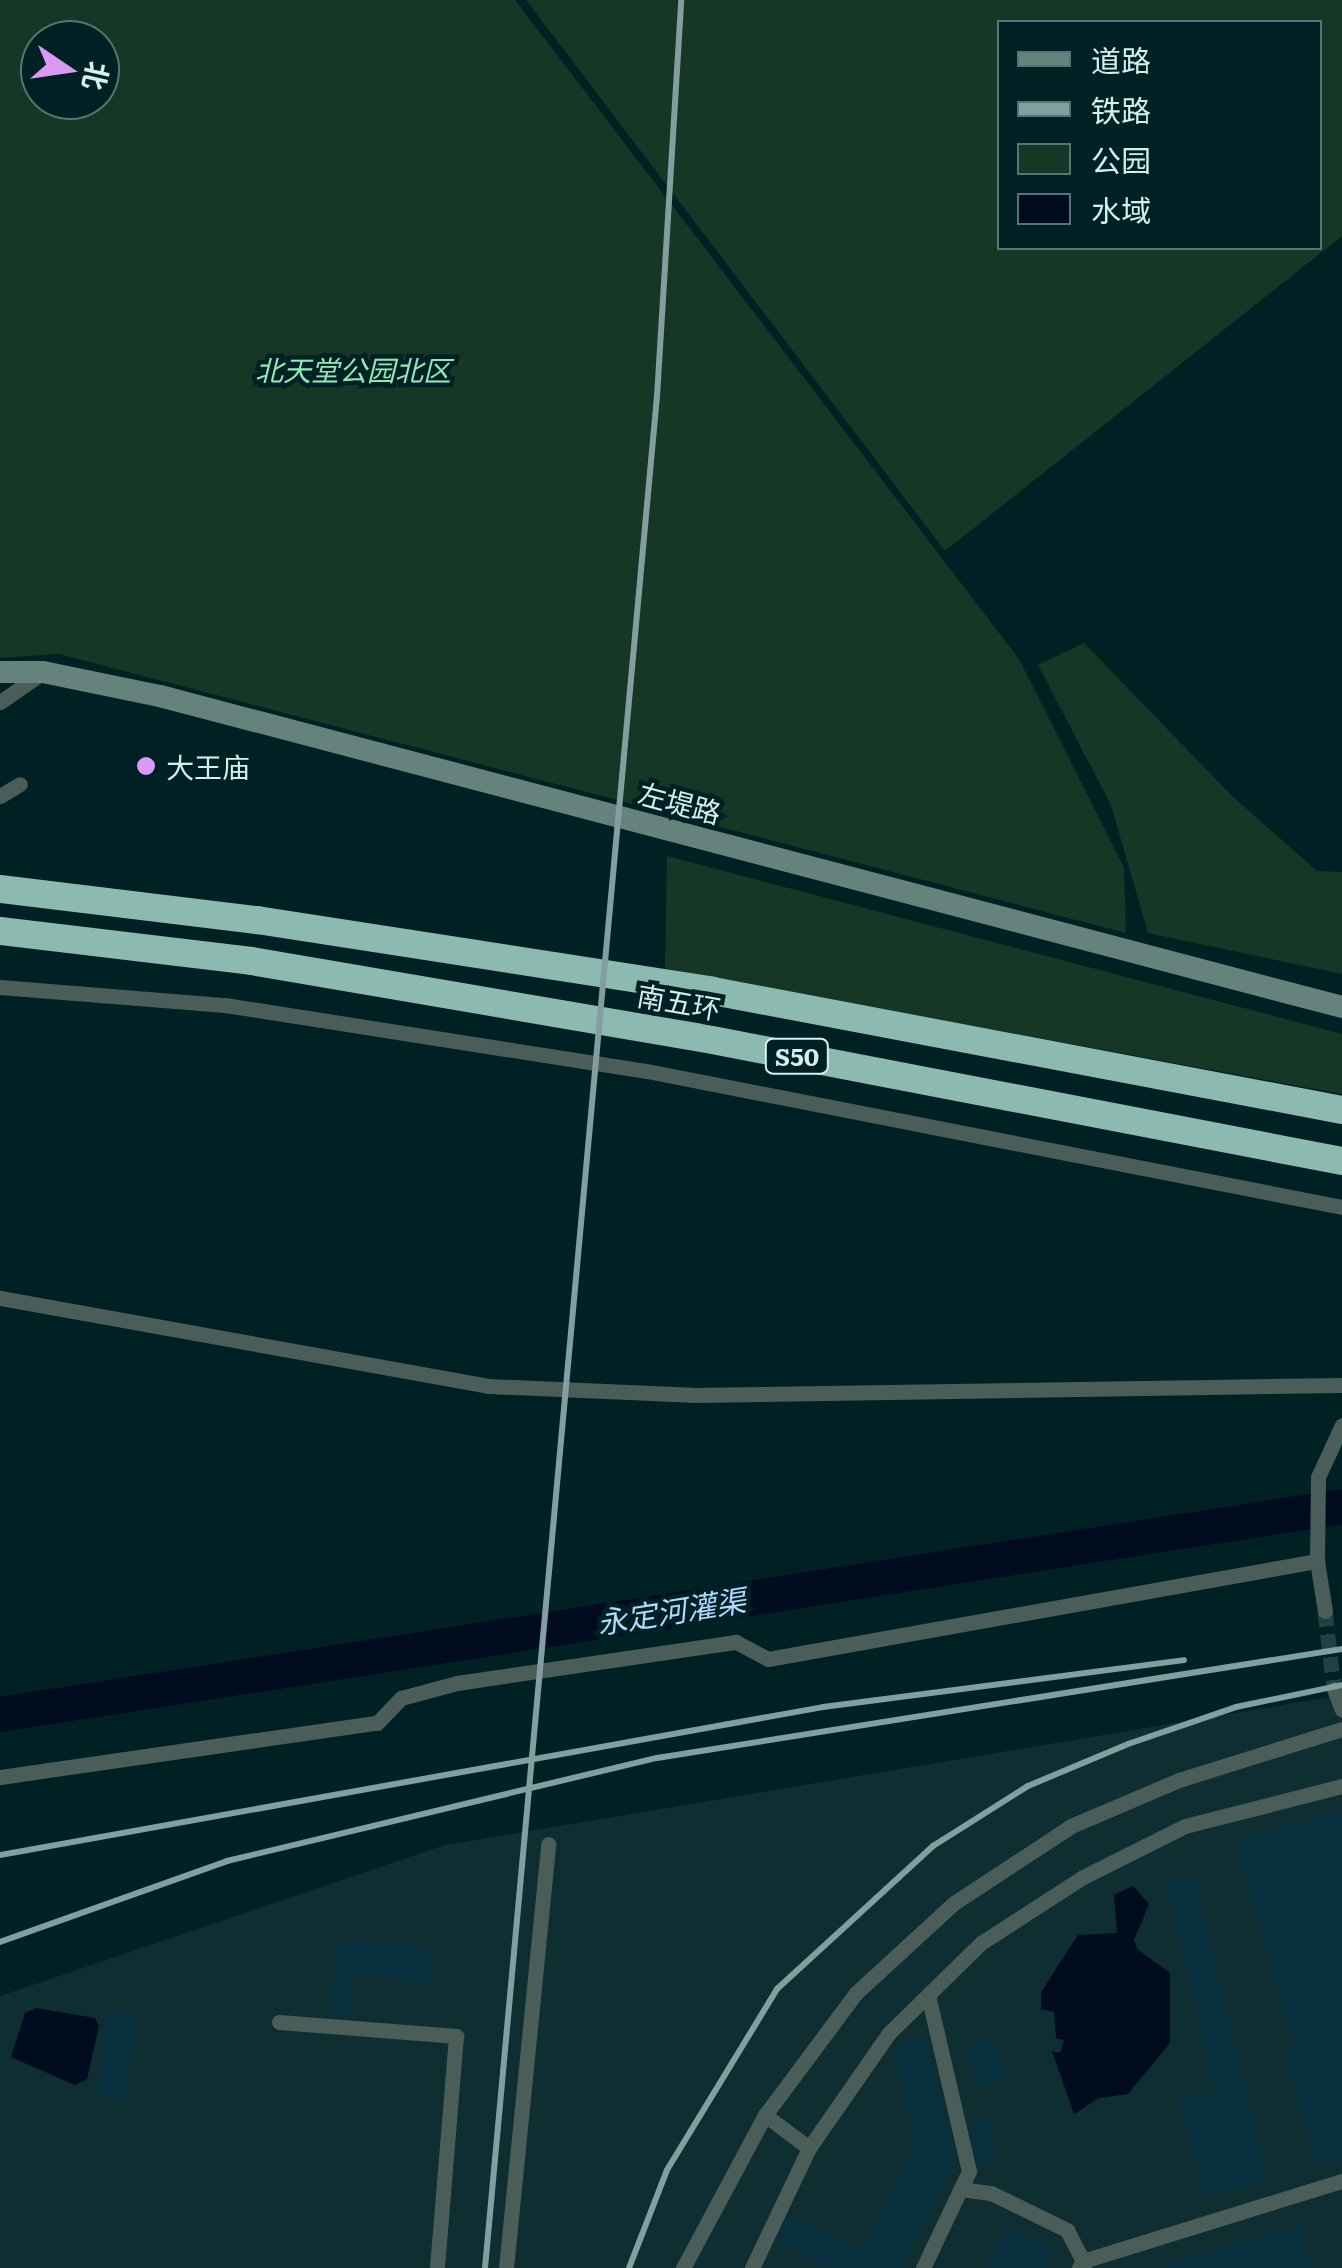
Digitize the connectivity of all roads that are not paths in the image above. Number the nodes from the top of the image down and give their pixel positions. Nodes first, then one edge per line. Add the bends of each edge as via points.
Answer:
1 (0, 672) edge
2 (44, 672) junction
3 (0, 702) edge
4 (20, 784) dead end
5 (0, 796) edge
6 (0, 889) edge
7 (0, 931) edge
8 (0, 987) edge
9 (1342, 1006) edge
10 (1342, 1110) edge
11 (1342, 1162) edge
12 (1342, 1207) edge
13 (0, 1298) edge
14 (1342, 1384) edge
15 (1342, 1424) edge
16 (1317, 1560) junction
17 (1325, 1610) tunnel mouth
18 (1334, 1689) dead end
19 (1342, 1710) edge
20 (1342, 1729) edge
21 (0, 1777) edge
22 (1342, 1786) edge
23 (548, 1844) dead end
24 (928, 1995) junction
25 (279, 2022) dead end
26 (764, 2115) junction
27 (809, 2148) junction
28 (1342, 2181) edge
29 (961, 2189) junction
30 (1082, 2266) edge
31 (437, 2268) edge
32 (506, 2268) edge
33 (683, 2268) edge
34 (752, 2268) edge
35 (924, 2268) edge

1 - 2 main road, 左堤路
2 - 3 street
2 - 9 main road, 左堤路 via 178,700
4 - 5 street
6 - 10 highway, 南五环 / S50 via 257,920 713,991
7 - 11 highway, 南五环 / S50 via 250,961 682,1034
8 - 12 street via 225,1005 647,1071
13 - 14 street via 488,1386 691,1395
15 - 16 street via 1318,1477
16 - 17 street
16 - 21 street via 768,1659 736,1642 457,1683 401,1698 377,1722
18 - 19 street
20 - 26 street via 1180,1780 1070,1826 954,1903 856,1993
22 - 24 street via 1185,1826 1082,1876 981,1943
23 - 32 street
24 - 27 street via 888,2033
24 - 29 street via 969,2171
25 - 31 street via 456,2036
26 - 27 street
26 - 33 street
27 - 34 street
28 - 30 street
29 - 30 street via 991,2193 1067,2230
29 - 35 street

